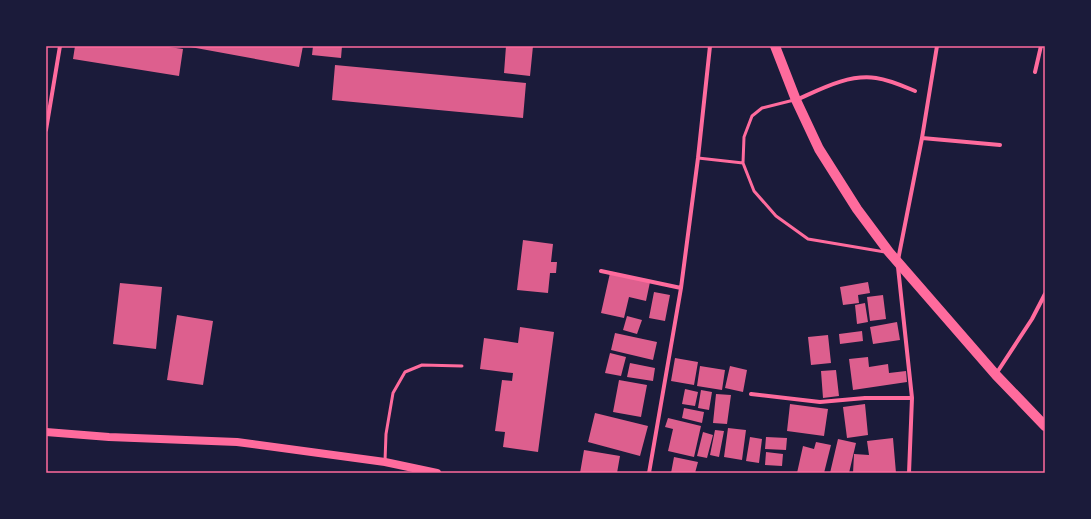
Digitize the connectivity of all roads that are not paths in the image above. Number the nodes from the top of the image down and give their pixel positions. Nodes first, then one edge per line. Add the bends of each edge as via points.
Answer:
1 (60, 46) edge
2 (710, 46) edge
3 (775, 46) edge
4 (937, 46) edge
5 (1041, 46) edge
6 (1035, 72) dead end
7 (915, 91) dead end
8 (796, 100) junction
9 (46, 130) edge
10 (922, 138) junction
11 (1000, 145) dead end
12 (698, 158) junction
13 (743, 163) junction
14 (889, 252) junction
15 (898, 263) junction
16 (601, 271) dead end
17 (681, 288) junction
18 (1045, 294) edge
19 (462, 366) dead end
20 (996, 375) junction
21 (751, 394) dead end
22 (912, 398) junction
23 (1045, 426) edge
24 (46, 432) edge
25 (385, 462) junction
26 (437, 473) edge
27 (649, 473) edge
28 (909, 473) edge

1 - 9 street
2 - 12 street
3 - 8 main road
4 - 10 street
5 - 6 street
7 - 8 street via 876,78 858,78 845,80
8 - 13 lane via 762,108 752,116 744,137
8 - 14 main road via 819,149
10 - 11 street
10 - 15 street
12 - 13 lane
12 - 17 street
13 - 14 lane via 754,191 776,216 808,239
14 - 15 main road
15 - 20 main road
15 - 22 street
16 - 17 street
17 - 27 street
18 - 20 street
19 - 25 lane via 422,365 405,372 393,393 386,434
20 - 23 main road
21 - 22 street via 820,402 865,398
22 - 28 street
24 - 25 main road via 237,442
25 - 26 main road

